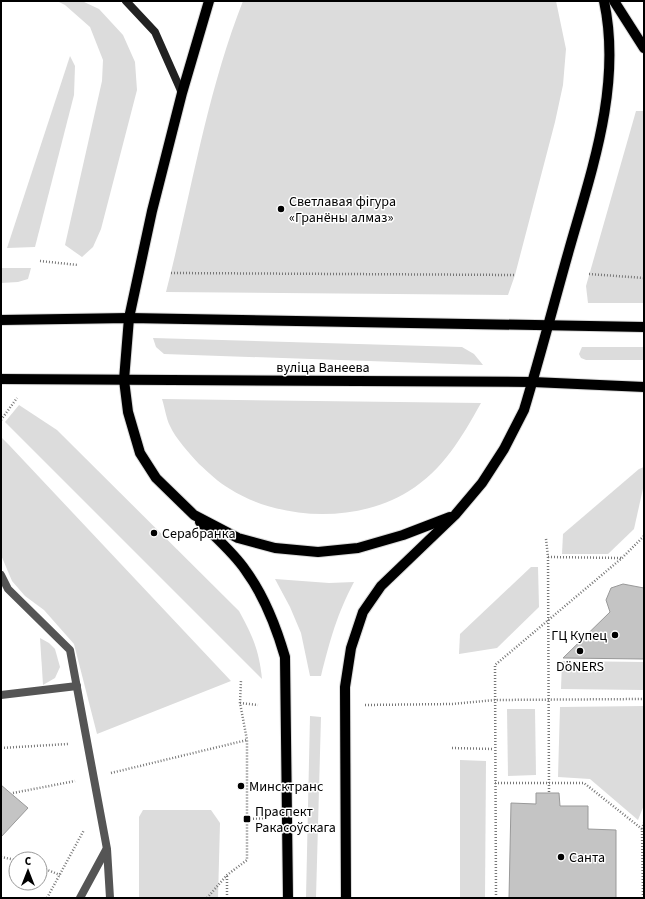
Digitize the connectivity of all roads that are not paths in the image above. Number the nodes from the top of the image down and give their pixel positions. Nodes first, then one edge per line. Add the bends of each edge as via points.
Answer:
1 (126, 1) edge
2 (209, 1) edge
3 (604, 1) edge
4 (614, 1) edge
5 (644, 48) edge
6 (182, 93) junction
7 (130, 318) junction
8 (1, 320) edge
9 (548, 324) junction
10 (644, 327) edge
11 (1, 379) edge
12 (124, 380) junction
13 (533, 382) junction
14 (644, 387) edge
15 (194, 515) junction
16 (455, 515) junction
17 (1, 575) edge
18 (77, 686) junction
19 (1, 695) edge
20 (107, 849) junction
21 (80, 898) edge
22 (110, 898) edge
23 (288, 898) edge
24 (346, 898) edge

1 - 6 main road via 155,32
2 - 6 main road
3 - 9 main road via 611,46 608,91 600,140
4 - 5 main road
6 - 7 main road via 152,211
7 - 8 main road
7 - 9 main road
7 - 12 main road
9 - 10 main road
9 - 13 main road
11 - 12 main road, вуліца Ванеева
12 - 13 main road, вуліца Ванеева
12 - 15 main road via 128,412 140,453 156,478
13 - 14 main road, вуліца Ванеева
13 - 16 main road via 524,410 504,450
15 - 16 main road via 238,538 275,548 318,552 358,548 403,535
15 - 23 main road via 246,570 277,627 285,657
16 - 24 main road via 381,586 363,612 351,648 344,687
17 - 18 lane via 8,589 70,650
18 - 19 lane
18 - 20 lane
20 - 21 lane
20 - 22 lane

